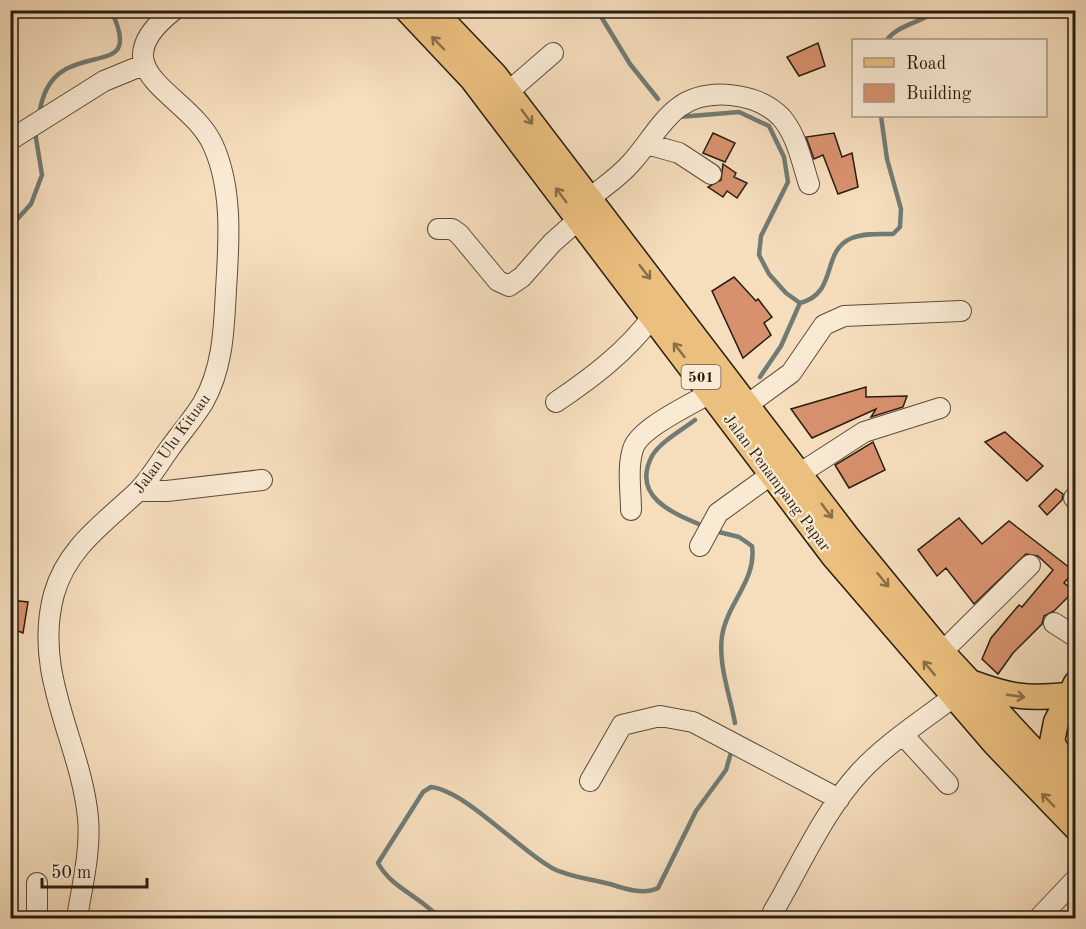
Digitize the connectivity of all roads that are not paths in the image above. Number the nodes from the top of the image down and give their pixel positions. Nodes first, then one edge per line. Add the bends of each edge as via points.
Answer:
1 (174, 10) edge
2 (407, 10) edge
3 (433, 10) edge
4 (553, 53) dead end
5 (143, 65) junction
6 (508, 92) junction
7 (16, 136) edge
8 (647, 144) junction
9 (711, 174) dead end
10 (809, 184) dead end
11 (584, 209) junction
12 (438, 229) dead end
13 (961, 311) dead end
14 (653, 316) junction
15 (712, 392) junction
16 (556, 402) dead end
17 (747, 405) junction
18 (940, 408) dead end
19 (762, 425) junction
20 (766, 465) junction
21 (799, 474) junction
22 (262, 480) dead end
23 (138, 491) junction
24 (631, 510) dead end
25 (700, 546) dead end
26 (1030, 565) dead end
27 (1053, 623) dead end
28 (1076, 637) edge
29 (942, 652) junction
30 (960, 689) junction
31 (1071, 689) edge
32 (904, 736) junction
33 (1022, 740) junction
34 (995, 744) junction
35 (590, 781) dead end
36 (948, 784) dead end
37 (1076, 794) edge
38 (839, 800) junction
39 (1076, 828) edge
40 (1076, 879) edge
41 (37, 883) dead end
42 (773, 912) dead end
43 (37, 918) edge
44 (77, 918) edge
45 (1039, 918) edge

1 - 5 street via 151,31 143,51
11 -> 2 main road, Jalan Penampang Papar / 501
3 - 6 main road, Jalan Penampang Papar / 501
4 - 6 street
5 - 7 street via 104,81
5 - 23 street, Jalan Ulu Kituau via 154,82 212,142 224,176 228,265 222,348 215,377 202,404
6 -> 11 main road, Jalan Penampang Papar / 501
8 - 9 street via 679,153
8 - 10 street via 678,108 698,97 723,94 757,101 780,117 793,136
8 - 11 street
11 - 12 street via 522,277 509,286 498,281 459,234 452,229
11 - 14 main road, Jalan Penampang Papar / 501
11 -> 17 main road, Jalan Penampang Papar / 501
13 - 17 street via 844,316 824,325 791,373
15 -> 14 main road, Jalan Penampang Papar / 501
14 - 16 street via 599,373
15 - 20 main road, Jalan Penampang Papar / 501
15 - 24 street via 652,425 634,446 630,465
17 - 19 main road, Jalan Penampang Papar / 501
18 - 21 street via 864,432
19 - 20 main road via 754,432
19 - 21 main road, Jalan Penampang Papar / 501
20 - 25 street via 718,513
30 -> 20 main road, Jalan Penampang Papar / 501 via 834,557
21 -> 29 main road, Jalan Penampang Papar / 501
22 - 23 street
23 - 44 street, Jalan Ulu Kituau via 87,535 68,561 54,594 48,628 54,694 80,777 88,818
26 - 29 street
27 - 28 street
29 - 30 main road, Jalan Penampang Papar / 501
30 -> 31 main road via 1032,699
30 - 32 street
30 - 33 main road, Jalan Penampang Papar / 501
30 - 34 main road, Jalan Penampang Papar / 501
31 - 33 main road
31 - 37 main road via 1052,742 1071,773
32 - 36 street
32 - 38 street via 880,752
33 - 34 main road via 1010,746
33 - 37 main road, Jalan Penampang Papar / 501
39 -> 34 main road, Jalan Penampang Papar / 501
35 - 38 street via 622,725 660,716 693,722
38 - 42 street
40 - 45 street
41 - 43 street

